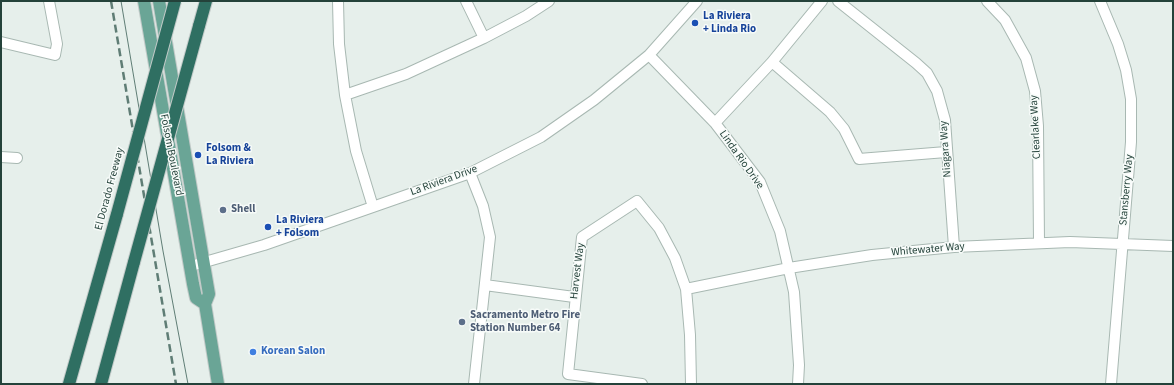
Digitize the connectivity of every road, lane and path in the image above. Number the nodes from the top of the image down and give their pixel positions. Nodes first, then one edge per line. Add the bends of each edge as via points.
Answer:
1 (49, 1) edge
2 (144, 1) edge
3 (159, 1) edge
4 (175, 1) edge
5 (206, 1) edge
6 (338, 1) edge
7 (466, 1) edge
8 (549, 1) edge
9 (697, 1) edge
10 (822, 1) edge
11 (838, 1) edge
12 (986, 1) edge
13 (1100, 1) edge
14 (484, 38) junction
15 (1, 42) edge
16 (649, 55) junction
17 (772, 62) junction
18 (345, 95) junction
19 (716, 123) junction
20 (946, 152) junction
21 (1, 157) edge
22 (17, 158) dead end
23 (470, 173) junction
24 (373, 207) junction
25 (1039, 243) junction
26 (1122, 243) junction
27 (1173, 246) edge
28 (954, 247) junction
29 (204, 263) junction
30 (191, 266) junction
31 (789, 268) junction
32 (486, 285) junction
33 (686, 289) junction
34 (574, 297) junction
35 (205, 304) junction
36 (70, 384) edge
37 (101, 384) edge
38 (218, 384) edge
39 (474, 384) edge
40 (642, 384) edge
41 (691, 384) edge
42 (798, 384) edge
43 (1112, 384) edge

1 - 15 street via 57,44 55,55
2 - 30 main road, Folsom Boulevard
3 - 29 main road, Folsom Boulevard
4 - 36 highway, El Dorado Freeway, bridge
5 - 37 highway, bridge
6 - 18 street via 339,44
7 - 14 street
8 - 14 street
9 - 16 street, La Riviera Drive
10 - 17 street
11 - 20 street, Niagara Way via 927,73 937,91 945,120
12 - 25 street, Clearlake Way via 1009,26 1026,58 1035,91 1038,126
13 - 26 street, Stansberry Way via 1118,44 1131,99 1131,142
14 - 18 street via 406,74
16 - 19 street, Linda Rio Drive
16 - 23 street, La Riviera Drive via 594,100 541,137
17 - 19 street
17 - 20 street via 830,112 844,129 859,159
18 - 24 street via 356,151
19 - 31 street, Linda Rio Drive via 760,182 780,231
20 - 28 street, Niagara Way
21 - 22 street
23 - 24 street, La Riviera Drive
23 - 32 street via 483,206 490,237
24 - 29 street, La Riviera Drive
25 - 26 street, Whitewater Way
25 - 28 street, Whitewater Way
26 - 27 street, Whitewater Way
26 - 43 street, Stansberry Way
28 - 31 street, Whitewater Way via 872,255
29 - 30 street, La Riviera Drive
29 - 35 main road, Folsom Boulevard via 209,294
30 - 35 main road, Folsom Boulevard via 196,298
31 - 33 street, Whitewater Way
31 - 42 street, Linda Rio Drive via 794,292
32 - 34 street
32 - 39 street
33 - 34 street, Harvest Way via 675,258 659,228 637,201 582,237
33 - 41 street
34 - 40 street, Harvest Way via 568,374
35 - 38 main road, Folsom Boulevard

